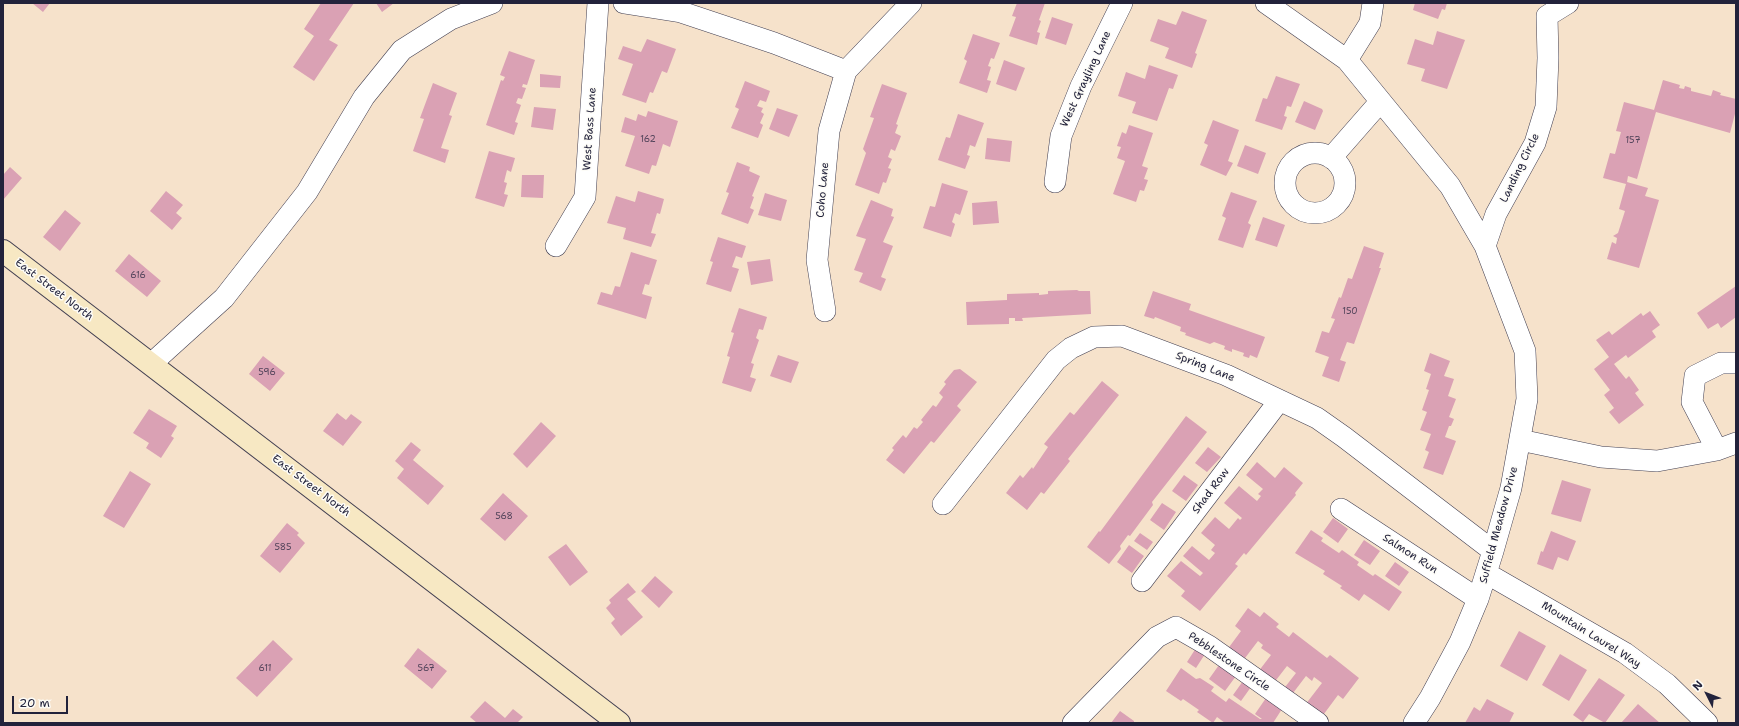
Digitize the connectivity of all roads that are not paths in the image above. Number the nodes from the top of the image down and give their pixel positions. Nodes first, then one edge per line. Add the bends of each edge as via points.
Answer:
1 (492, 3) edge
2 (598, 3) edge
3 (624, 3) edge
4 (911, 3) edge
5 (1122, 3) edge
6 (1266, 3) edge
7 (1373, 3) edge
8 (1568, 3) edge
9 (448, 11) edge
10 (1347, 60) junction
11 (846, 71) junction
12 (1380, 102) junction
13 (1331, 158) dead end
14 (1055, 182) dead end
15 (556, 246) dead end
16 (1486, 246) junction
17 (3, 251) edge
18 (825, 311) dead end
19 (1736, 363) edge
20 (151, 364) junction
21 (1279, 401) junction
22 (1520, 440) junction
23 (1727, 446) edge
24 (943, 504) dead end
25 (1341, 509) dead end
26 (1493, 551) junction
27 (1486, 573) junction
28 (1142, 581) dead end
29 (1478, 599) junction
30 (619, 723) edge
31 (1073, 723) edge
32 (1318, 723) edge
33 (1414, 723) edge
34 (1707, 723) edge

1 - 9 street
2 - 15 street, West Bass Lane via 585,198
3 - 11 street via 681,12 774,43
4 - 11 street
5 - 14 street, West Grayling Lane via 1081,86 1061,136
6 - 10 street, Suffield Meadow Drive
7 - 10 street via 1370,23
8 - 16 street, Landing Circle via 1547,16 1546,107 1535,143 1496,214
9 - 20 street via 402,50 364,98 307,192 224,298
10 - 12 street, Suffield Meadow Drive
11 - 18 street, Coho Lane via 829,131 817,260
12 - 13 street
12 - 16 street, Suffield Meadow Drive via 1450,186
16 - 22 street, Suffield Meadow Drive via 1525,351 1527,399
17 - 20 main road, East Street North
19 - 23 street via 1721,363 1695,376 1692,402
20 - 30 main road, East Street North
21 - 24 street, Spring Lane via 1226,375 1122,336 1094,337 1071,348 1056,360
21 - 26 street, Spring Lane via 1317,418
21 - 28 street, Shad Row
22 - 23 street via 1601,457 1657,461
22 - 26 street, Suffield Meadow Drive via 1511,488
25 - 29 street, Salmon Run
26 - 27 street, Suffield Meadow Drive
27 - 29 street, Suffield Meadow Drive
27 - 34 street, Mountain Laurel Way via 1625,653 1667,684
29 - 33 street, Suffield Meadow Drive via 1460,642
31 - 32 street, Pebblestone Circle via 1157,637 1176,627 1209,646

